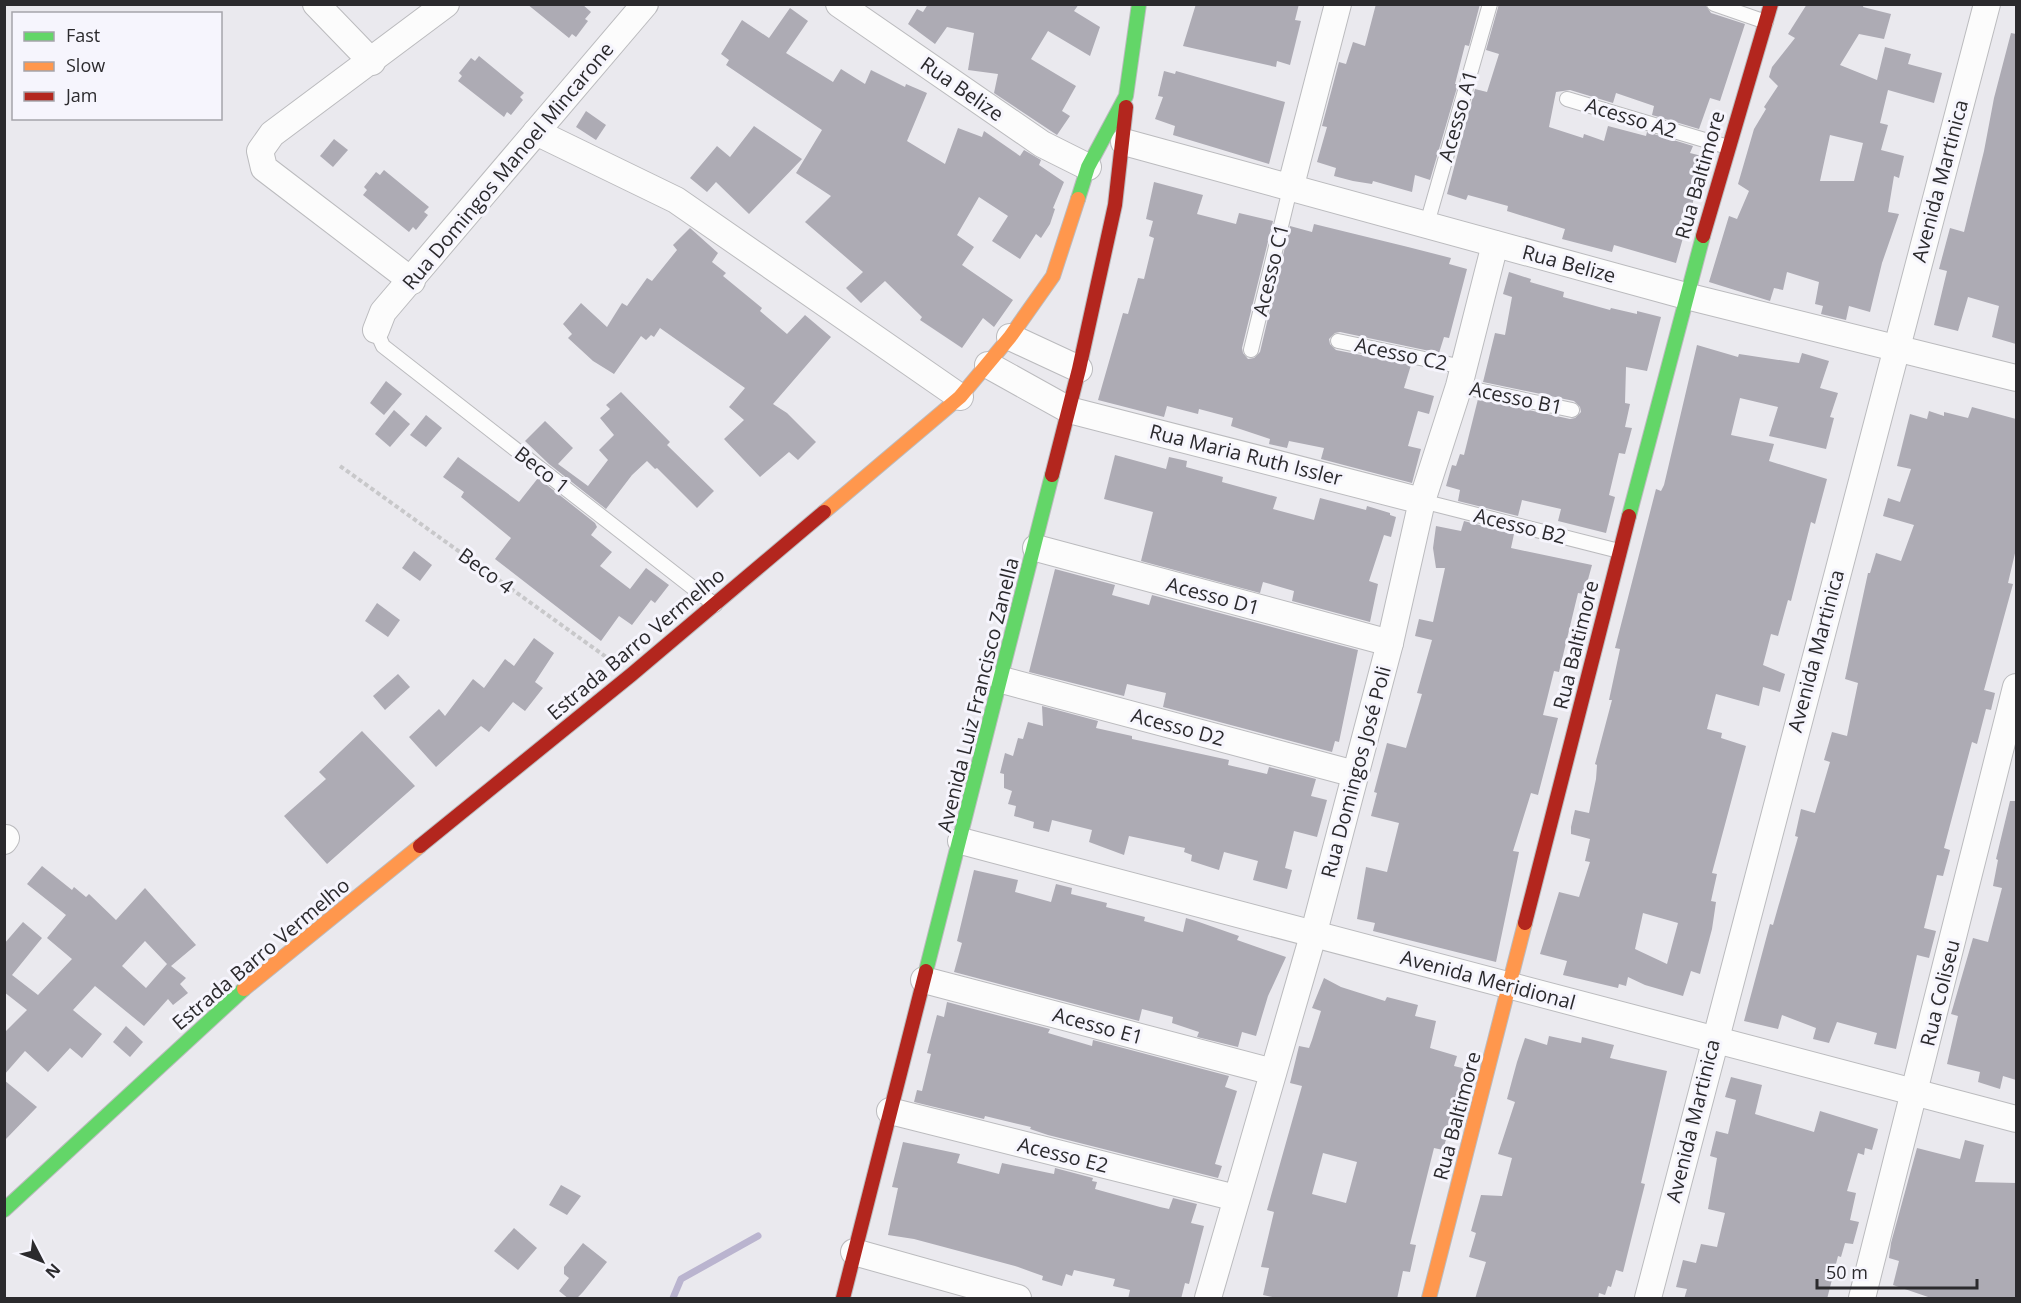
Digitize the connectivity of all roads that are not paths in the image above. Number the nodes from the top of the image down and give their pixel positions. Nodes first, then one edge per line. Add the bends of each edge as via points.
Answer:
1 (316, 4) edge
2 (446, 4) edge
3 (645, 4) edge
4 (839, 4) edge
5 (1139, 4) edge
6 (1338, 4) edge
7 (1491, 4) edge
8 (1714, 4) edge
9 (1771, 4) edge
10 (1986, 4) edge
11 (1766, 22) junction
12 (372, 62) junction
13 (1126, 96) junction
14 (1568, 99) dead end
15 (536, 132) junction
16 (1124, 142) junction
17 (1728, 147) junction
18 (1088, 167) junction
19 (1290, 189) junction
20 (1426, 227) junction
21 (1495, 244) junction
22 (412, 281) junction
23 (1686, 296) junction
24 (376, 330) joint
25 (1010, 337) junction
26 (1338, 341) dead end
27 (1896, 348) junction
28 (1251, 350) dead end
29 (988, 365) junction
30 (1079, 369) junction
31 (1461, 377) junction
32 (2016, 378) edge
33 (960, 397) junction
34 (1069, 410) junction
35 (1572, 410) dead end
36 (1422, 501) junction
37 (1036, 548) junction
38 (1619, 551) junction
39 (715, 605) junction
40 (1390, 644) junction
41 (1002, 680) junction
42 (2016, 687) edge
43 (1355, 774) junction
44 (961, 841) junction
45 (1314, 932) junction
46 (924, 980) junction
47 (1511, 987) junction
48 (1714, 1039) junction
49 (1273, 1072) junction
50 (1916, 1092) junction
51 (890, 1111) junction
52 (2016, 1119) edge
53 (1236, 1198) junction
54 (4, 1210) edge
55 (854, 1252) junction
56 (843, 1299) edge
57 (1018, 1299) edge
58 (1208, 1299) edge
59 (1429, 1299) edge
60 (1648, 1299) edge
61 (1862, 1299) edge

1 - 12 street
2 - 12 street
3 - 15 street, Rua Domingos Manoel Mincarone
4 - 18 street, Rua Belize via 1042,144
5 - 13 street, Estrada Barro Vermelho
6 - 19 street
7 - 20 lane, Acesso A1
8 - 11 lane
9 - 11 street, Rua Baltimore
10 - 27 street, Avenida Martinica
11 - 17 street, Rua Baltimore
12 - 22 street via 272,134 260,151 264,168
13 - 16 street, Avenida Luiz Francisco Zanella
13 - 18 street, Estrada Barro Vermelho
14 - 17 lane, Acesso A2
15 - 22 street, Rua Domingos Manoel Mincarone
15 - 33 street via 676,200
16 - 19 street, Rua Belize
16 - 30 street, Avenida Luiz Francisco Zanella via 1115,205
17 - 23 street, Rua Baltimore
18 - 25 street, Estrada Barro Vermelho via 1053,276
19 - 20 street, Rua Belize
19 - 28 lane, Acesso C1
20 - 21 street, Rua Belize
21 - 23 street, Rua Belize
21 - 31 street, Rua Domingos José Poli
22 - 24 street, Rua Domingos Manoel Mincarone via 383,312
23 - 27 street, Rua Belize
23 - 38 street, Rua Baltimore
24 - 39 lane, Beco 1 via 383,346
25 - 29 street, Estrada Barro Vermelho
25 - 30 street
26 - 31 lane, Acesso C2
27 - 32 street, Rua Belize
27 - 48 street, Avenida Martinica
29 - 33 street, Estrada Barro Vermelho
29 - 34 street, Rua Maria Ruth Issler
30 - 34 street, Avenida Luiz Francisco Zanella
31 - 35 lane, Acesso B1
31 - 36 street, Rua Domingos José Poli
33 - 39 street, Estrada Barro Vermelho
34 - 36 street, Rua Maria Ruth Issler
34 - 37 street, Avenida Luiz Francisco Zanella
36 - 38 lane, Acesso B2
36 - 40 street, Rua Domingos José Poli
37 - 40 street, Acesso D1
37 - 41 street, Avenida Luiz Francisco Zanella
38 - 47 street, Rua Baltimore
39 - 54 street, Estrada Barro Vermelho via 246,987
40 - 43 street, Rua Domingos José Poli
41 - 43 street, Acesso D2
41 - 44 street, Avenida Luiz Francisco Zanella
42 - 50 street, Rua Coliseu
43 - 45 street, Rua Domingos José Poli
44 - 45 street, Avenida Meridional
44 - 46 street, Avenida Luiz Francisco Zanella
45 - 47 street, Avenida Meridional
45 - 49 street, Rua Domingos José Poli
46 - 49 street, Acesso E1
46 - 51 street, Avenida Luiz Francisco Zanella
47 - 48 street, Avenida Meridional
47 - 59 street, Rua Baltimore
48 - 50 street, Avenida Meridional
48 - 60 street, Avenida Martinica
49 - 53 street, Rua Domingos José Poli
50 - 52 street, Avenida Meridional
50 - 61 street, Rua Coliseu
51 - 53 street, Acesso E2
51 - 55 street, Avenida Luiz Francisco Zanella
53 - 58 street, Rua Domingos José Poli
55 - 56 street, Avenida Luiz Francisco Zanella
55 - 57 street

